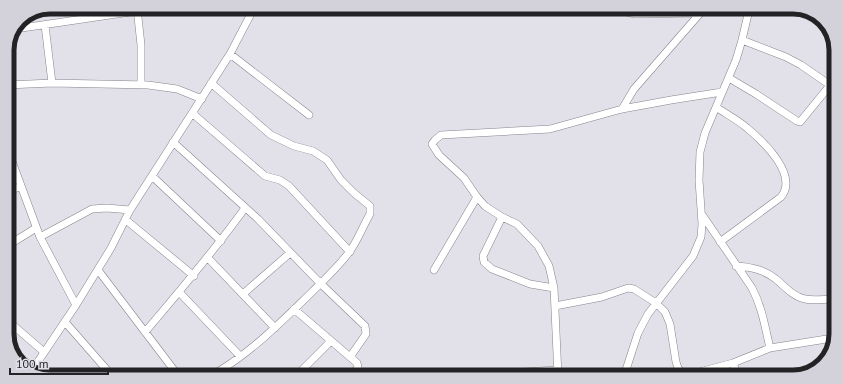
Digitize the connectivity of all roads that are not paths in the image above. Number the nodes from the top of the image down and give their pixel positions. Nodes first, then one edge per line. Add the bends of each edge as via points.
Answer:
1 (109, 14) edge
2 (138, 14) edge
3 (251, 14) edge
4 (699, 14) edge
5 (748, 14) edge
6 (46, 25) junction
7 (21, 28) edge
8 (742, 40) junction
9 (230, 54) junction
10 (729, 78) junction
11 (52, 83) junction
12 (211, 83) junction
13 (829, 84) edge
14 (14, 85) edge
15 (140, 85) junction
16 (829, 86) edge
17 (722, 92) junction
18 (202, 99) junction
19 (716, 107) junction
20 (622, 109) junction
21 (192, 113) junction
22 (309, 115) dead end
23 (173, 142) junction
24 (14, 173) edge
25 (152, 176) junction
26 (21, 186) junction
27 (14, 189) edge
28 (477, 197) junction
29 (245, 208) junction
30 (130, 210) junction
31 (702, 215) junction
32 (502, 217) junction
33 (126, 220) junction
34 (36, 228) junction
35 (40, 237) junction
36 (222, 241) junction
37 (14, 242) edge
38 (720, 242) junction
39 (350, 252) junction
40 (290, 253) junction
41 (208, 258) junction
42 (736, 266) junction
43 (98, 270) junction
44 (434, 270) dead end
45 (194, 276) junction
46 (320, 283) junction
47 (554, 288) junction
48 (180, 293) junction
49 (243, 294) junction
50 (829, 299) edge
51 (656, 303) junction
52 (76, 305) junction
53 (555, 306) junction
54 (294, 309) junction
55 (65, 322) junction
56 (14, 326) edge
57 (275, 328) junction
58 (145, 332) junction
59 (828, 339) edge
60 (331, 341) junction
61 (770, 348) junction
62 (44, 352) junction
63 (240, 356) junction
64 (350, 357) junction
65 (733, 363) junction
66 (35, 366) edge
67 (107, 370) dead end
68 (174, 370) edge
69 (228, 370) edge
70 (302, 370) edge
71 (356, 370) edge
72 (557, 370) edge
73 (626, 370) edge
74 (680, 370) edge
75 (707, 370) edge
76 (736, 370) edge

1 - 6 street
2 - 15 street via 141,45
3 - 9 street
4 - 20 street via 634,89
5 - 8 street
6 - 7 street
6 - 11 street
8 - 10 street
8 - 13 street via 786,57
9 - 12 street
9 - 22 street
10 - 16 street via 800,122
10 - 17 street
11 - 14 street
11 - 15 street
12 - 18 street
12 - 39 street via 270,135 313,151 327,160 341,180 370,206 370,214
15 - 18 street via 177,89
17 - 19 street
17 - 20 street
18 - 21 street
19 - 31 street via 700,152
19 - 38 street via 747,127 774,154 784,173 786,185 781,197
20 - 28 street via 550,129 441,135 432,144 434,149 468,182
21 - 23 street
21 - 39 street via 265,176 280,180 289,186
23 - 25 street
23 - 29 street
24 - 26 street
25 - 30 street
25 - 36 street
26 - 27 street
26 - 34 street
28 - 32 street
28 - 44 street
29 - 36 street
29 - 40 street
30 - 33 street
30 - 35 street via 92,209
31 - 38 street
31 - 51 street via 701,237 693,256
32 - 47 street via 517,224 538,246 549,266
32 - 47 street via 484,256 484,262 492,269 530,284
33 - 43 street
33 - 45 street
34 - 35 street
34 - 37 street
35 - 52 street
36 - 41 street
38 - 42 street
39 - 46 street
40 - 46 street
40 - 49 street
41 - 45 street
41 - 49 street
42 - 50 street via 749,266 767,273 794,294 806,299
42 - 61 street via 757,298
43 - 52 street
43 - 58 street
45 - 48 street
46 - 54 street
46 - 64 street via 365,326 366,334
47 - 53 street
48 - 58 street
48 - 63 street
49 - 57 street
51 - 53 street via 628,288 602,297
51 - 73 street via 638,333
51 - 74 street via 668,318
52 - 55 street
53 - 72 street
54 - 57 street
54 - 60 street
55 - 62 street
55 - 67 street
56 - 62 street
57 - 63 street
58 - 68 street
59 - 61 street
60 - 64 street
60 - 70 street
61 - 65 street
62 - 66 street
63 - 69 street
64 - 71 street via 357,363
65 - 75 street
65 - 76 street

